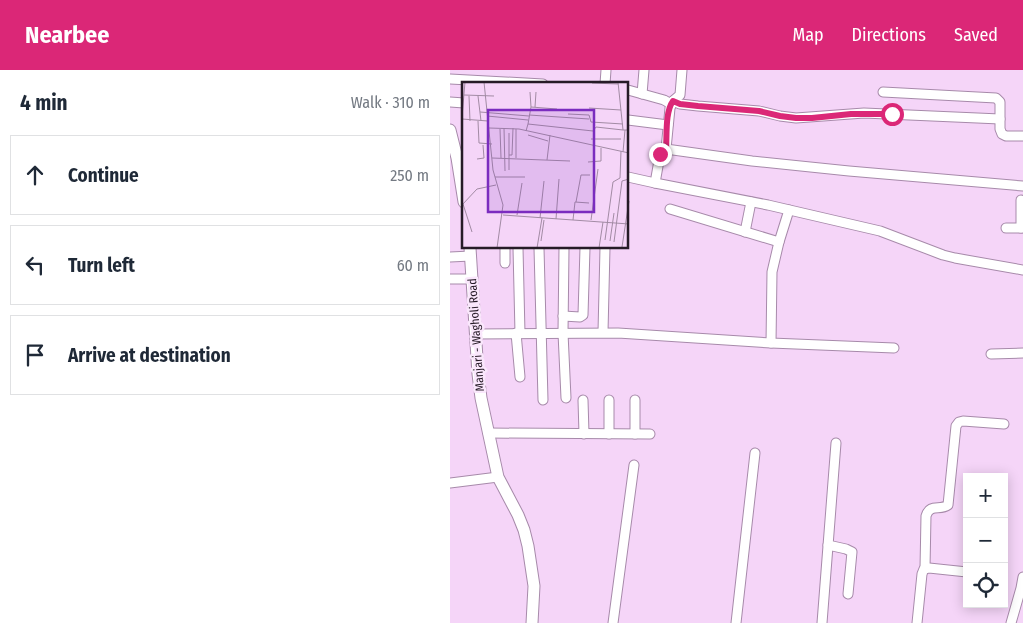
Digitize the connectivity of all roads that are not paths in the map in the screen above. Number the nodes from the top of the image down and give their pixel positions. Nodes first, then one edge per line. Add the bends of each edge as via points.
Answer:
1 (495, 70) edge
2 (644, 70) edge
3 (682, 70) edge
4 (450, 79) edge
5 (494, 81) junction
6 (511, 82) edge
7 (629, 90) edge
8 (883, 92) dead end
9 (642, 94) junction
10 (672, 102) junction
11 (1000, 119) junction
12 (629, 120) edge
13 (668, 125) junction
14 (450, 130) edge
15 (1023, 136) edge
16 (666, 149) junction
17 (462, 172) edge
18 (629, 176) edge
19 (655, 183) junction
20 (1023, 186) edge
21 (1021, 200) dead end
22 (751, 202) junction
23 (670, 209) dead end
24 (789, 210) junction
25 (1006, 228) dead end
26 (1022, 228) edge
27 (745, 232) junction
28 (779, 242) junction
29 (505, 249) edge
30 (518, 249) edge
31 (539, 249) edge
32 (564, 249) edge
33 (584, 249) edge
34 (605, 249) edge
35 (471, 252) edge
36 (450, 257) edge
37 (505, 263) dead end
38 (1023, 270) edge
39 (450, 279) edge
40 (473, 279) junction
41 (563, 316) junction
42 (563, 332) junction
43 (603, 332) junction
44 (518, 333) junction
45 (540, 333) junction
46 (475, 334) junction
47 (771, 343) junction
48 (894, 348) dead end
49 (1023, 353) edge
50 (991, 354) dead end
51 (520, 377) dead end
52 (566, 398) dead end
53 (543, 400) dead end
54 (583, 400) dead end
55 (609, 400) dead end
56 (636, 400) dead end
57 (1004, 424) dead end
58 (488, 433) junction
59 (584, 434) junction
60 (609, 434) junction
61 (636, 434) junction
62 (650, 434) dead end
63 (836, 443) dead end
64 (755, 453) dead end
65 (634, 465) dead end
66 (498, 477) junction
67 (450, 483) edge
68 (828, 545) junction
69 (925, 568) junction
70 (963, 572) edge
71 (1023, 577) edge
72 (848, 594) dead end
73 (532, 623) edge
74 (612, 623) edge
75 (736, 623) edge
76 (822, 623) edge
77 (917, 623) edge
78 (1011, 623) edge

1 - 5 street
2 - 9 street
3 - 10 street via 680,95
4 - 5 street
5 - 6 street
7 - 9 street
8 - 11 street via 996,98 1000,102
9 - 10 street
10 - 11 street via 796,118 864,113
10 - 13 street
11 - 15 street via 1003,135
12 - 13 street
13 - 16 street
14 - 17 main road
16 - 19 street via 660,154
16 - 20 street via 848,171
18 - 19 street
19 - 22 street
21 - 26 street
22 - 24 street
22 - 27 street
23 - 27 street
24 - 28 street
24 - 38 street via 880,231 943,255
25 - 26 street
27 - 28 street
28 - 47 street via 772,272
29 - 37 street
30 - 44 street
31 - 45 street
32 - 41 street
33 - 41 street via 583,315
34 - 43 street
35 - 36 street
35 - 40 main road, Manjari - Wagholi Road
39 - 40 street
40 - 46 main road, Manjari - Wagholi Road
41 - 42 street
42 - 43 street
42 - 45 street
42 - 52 street
43 - 47 street
44 - 45 street
44 - 46 street
44 - 51 street
45 - 53 street
46 - 58 main road, Manjari - Wagholi Road via 478,382
47 - 48 street
49 - 50 street
54 - 59 street
55 - 60 street
56 - 61 street
57 - 69 street via 963,421 956,426 948,505 931,509 926,516
58 - 59 street
58 - 66 main road, Manjari - Wagholi Road
59 - 60 street
60 - 61 street
61 - 62 street
63 - 68 street
64 - 75 street
65 - 74 street
66 - 67 street
66 - 73 main road, Manjari - Wagholi Road via 518,515 528,546 534,586
68 - 72 street via 852,552
68 - 76 street
69 - 70 street
69 - 77 street
71 - 78 street

